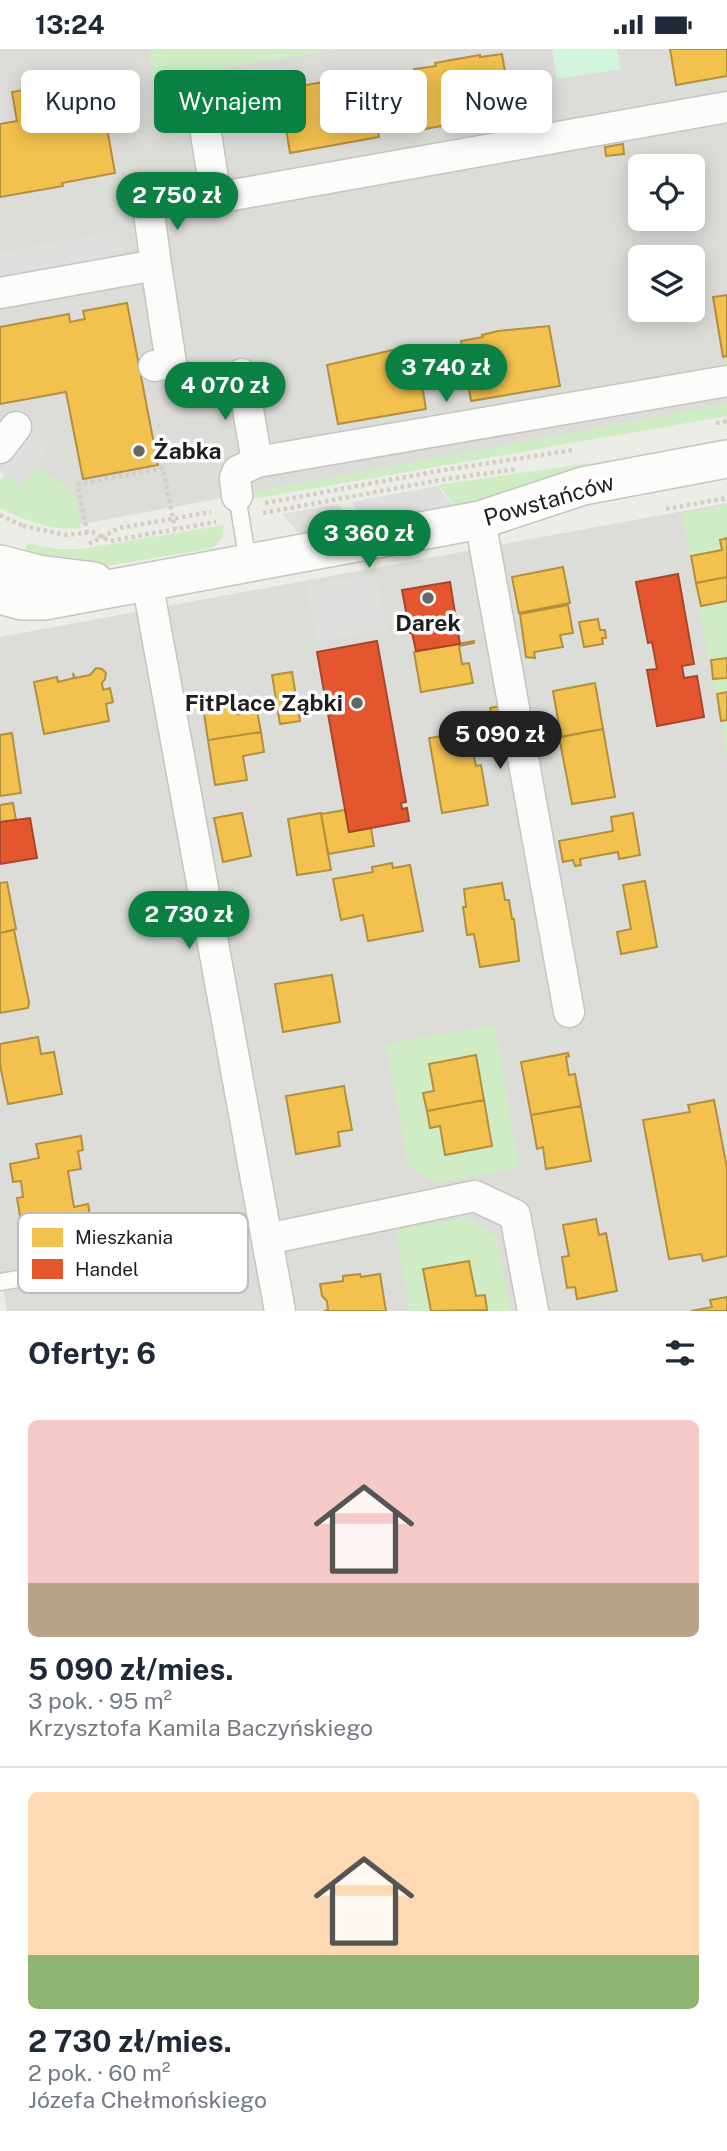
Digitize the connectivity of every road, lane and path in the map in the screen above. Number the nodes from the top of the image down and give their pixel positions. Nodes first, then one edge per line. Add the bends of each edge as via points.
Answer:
1 (727, 107) edge
2 (206, 134) dead end
3 (148, 205) dead end
4 (156, 265) junction
5 (0, 293) edge
6 (154, 366) dead end
7 (242, 375) dead end
8 (727, 381) edge
9 (727, 421) edge
10 (714, 423) dead end
11 (579, 449) dead end
12 (727, 459) edge
13 (257, 462) junction
14 (520, 468) dead end
15 (238, 507) junction
16 (173, 519) junction
17 (480, 520) junction
18 (23, 526) dead end
19 (175, 529) junction
20 (87, 533) junction
21 (102, 538) junction
22 (77, 546) dead end
23 (248, 562) junction
24 (0, 564) edge
25 (135, 583) junction
26 (0, 595) edge
27 (569, 1012) dead end
28 (267, 1239) junction
29 (18, 1279) edge
30 (0, 1282) edge
31 (280, 1311) edge
32 (533, 1311) edge

1 - 2 street via 216,198
3 - 4 street
4 - 5 street
4 - 6 street via 171,363
7 - 13 street
8 - 13 street
9 - 10 path
11 - 15 path
12 - 17 street, Powstańców via 583,487
13 - 15 street via 238,471 235,478
14 - 15 path
15 - 16 path
15 - 19 path
15 - 23 lane
16 - 19 path
16 - 20 path via 163,468 78,484
16 - 21 path via 119,528
17 - 23 street, Powstańców
17 - 27 street
18 - 20 path via 66,535
19 - 21 path via 110,541
20 - 21 path
21 - 22 path
23 - 25 street, Powstańców
24 - 25 street, Powstańców via 38,575
25 - 26 street, Powstańców via 44,601
25 - 28 street
28 - 31 street
28 - 32 street via 475,1196 515,1215
29 - 30 lane

